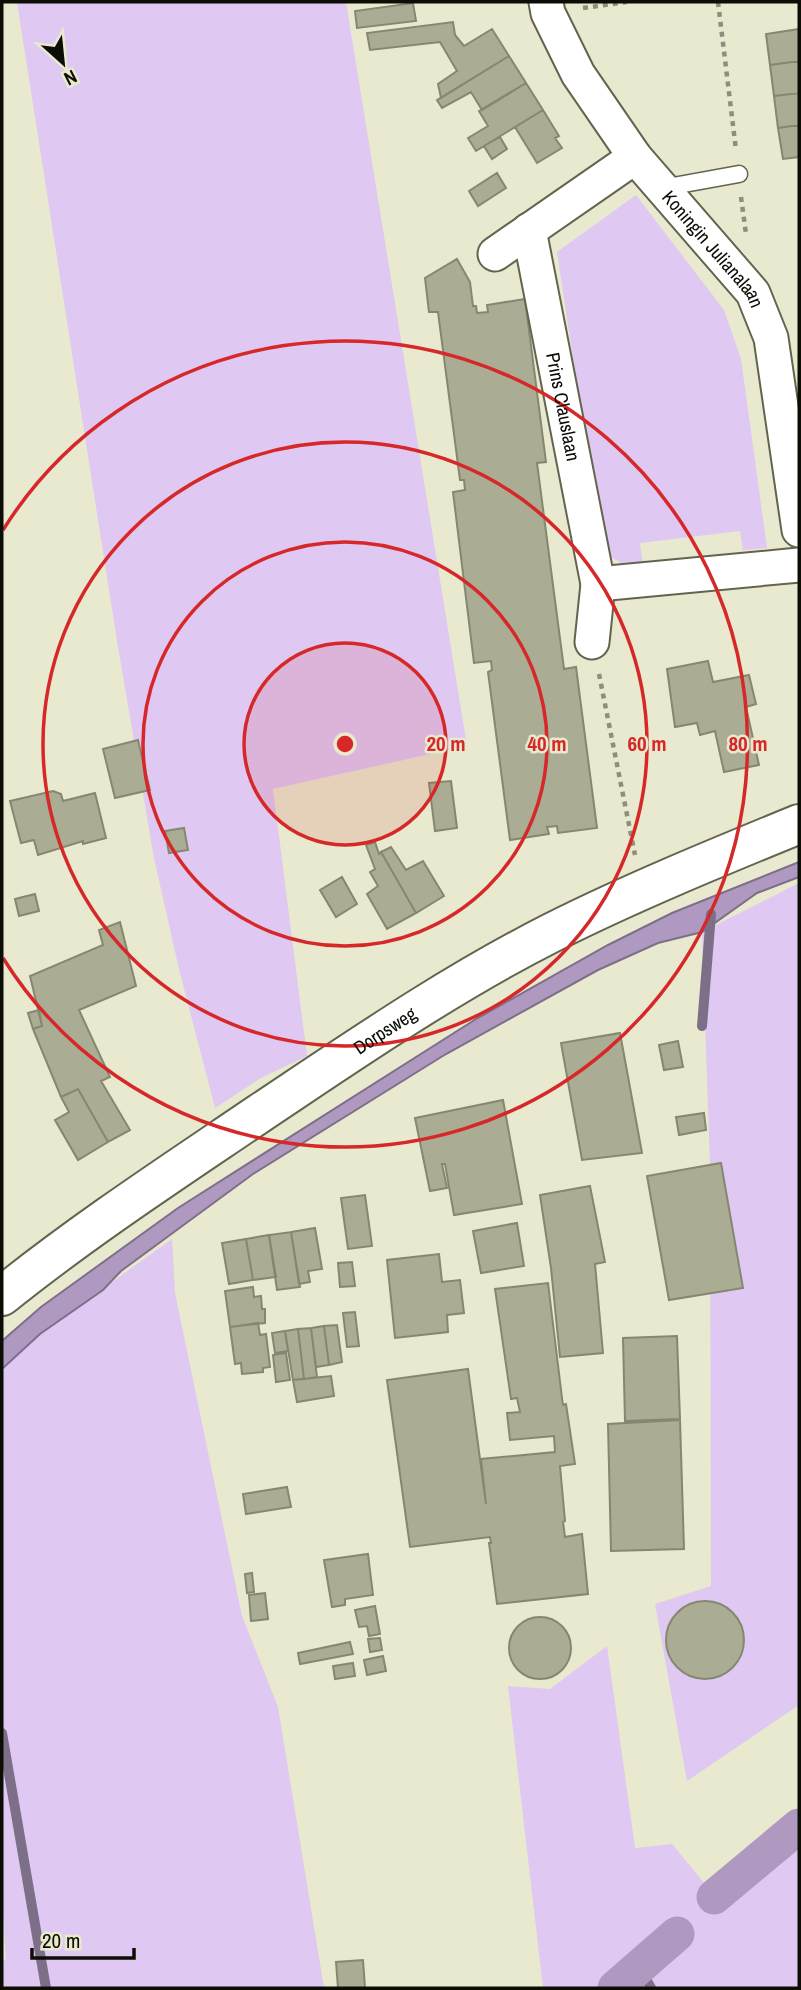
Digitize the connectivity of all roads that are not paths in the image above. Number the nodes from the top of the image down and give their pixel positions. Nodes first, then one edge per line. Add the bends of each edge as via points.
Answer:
1 (547, 8) edge
2 (635, 157) junction
3 (739, 174) dead end
4 (662, 188) junction
5 (529, 230) junction
6 (495, 254) dead end
7 (799, 530) edge
8 (799, 565) edge
9 (598, 584) junction
10 (592, 642) road end
11 (799, 824) edge
12 (2, 1296) edge

1 - 2 street, Koningin Julianalaan via 578,74
2 - 4 street, Koningin Julianalaan
2 - 5 street
3 - 4 lane
4 - 7 street, Koningin Julianalaan via 753,293 771,338
5 - 6 street
5 - 9 street, Prins Clauslaan
8 - 9 street
9 - 10 street, Prins Clauslaan
11 - 12 street, Dorpsweg via 552,933 420,1006 172,1172

